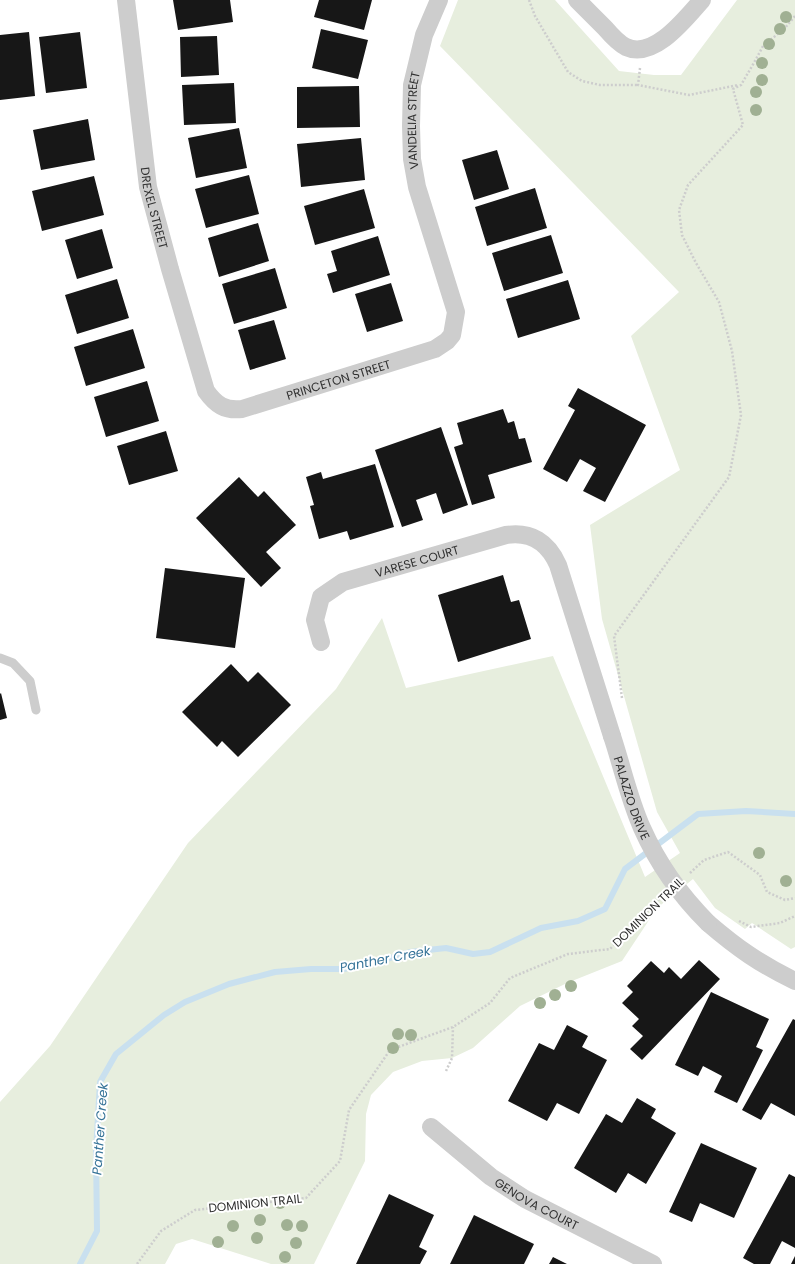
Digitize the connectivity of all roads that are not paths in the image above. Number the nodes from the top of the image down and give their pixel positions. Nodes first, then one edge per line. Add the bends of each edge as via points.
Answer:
1 (126, 0) edge
2 (439, 0) edge
3 (577, 0) edge
4 (702, 0) edge
5 (452, 335) joint
6 (219, 405) joint
7 (554, 556) joint
8 (321, 642) dead end
9 (0, 658) edge
10 (36, 710) dead end
11 (795, 981) edge
12 (431, 1127) dead end
13 (653, 1264) edge

1 - 6 street, DREXEL STREET via 148,187 206,392
2 - 5 street, VANDELIA STREET via 424,35 412,85 412,158 416,187 456,312
3 - 4 street via 614,37 633,49 656,44 675,30
5 - 6 street, PRINCETON STREET via 448,341 435,349 242,409 233,410
7 - 8 street, VARESE COURT via 548,547 534,537 512,534 343,582 321,597 315,620
7 - 11 street, PALAZZO DRIVE, bridge via 637,814 662,866 708,923 741,950
9 - 10 lane via 13,663 30,681
12 - 13 street, GENOVA COURT via 491,1177 525,1199

